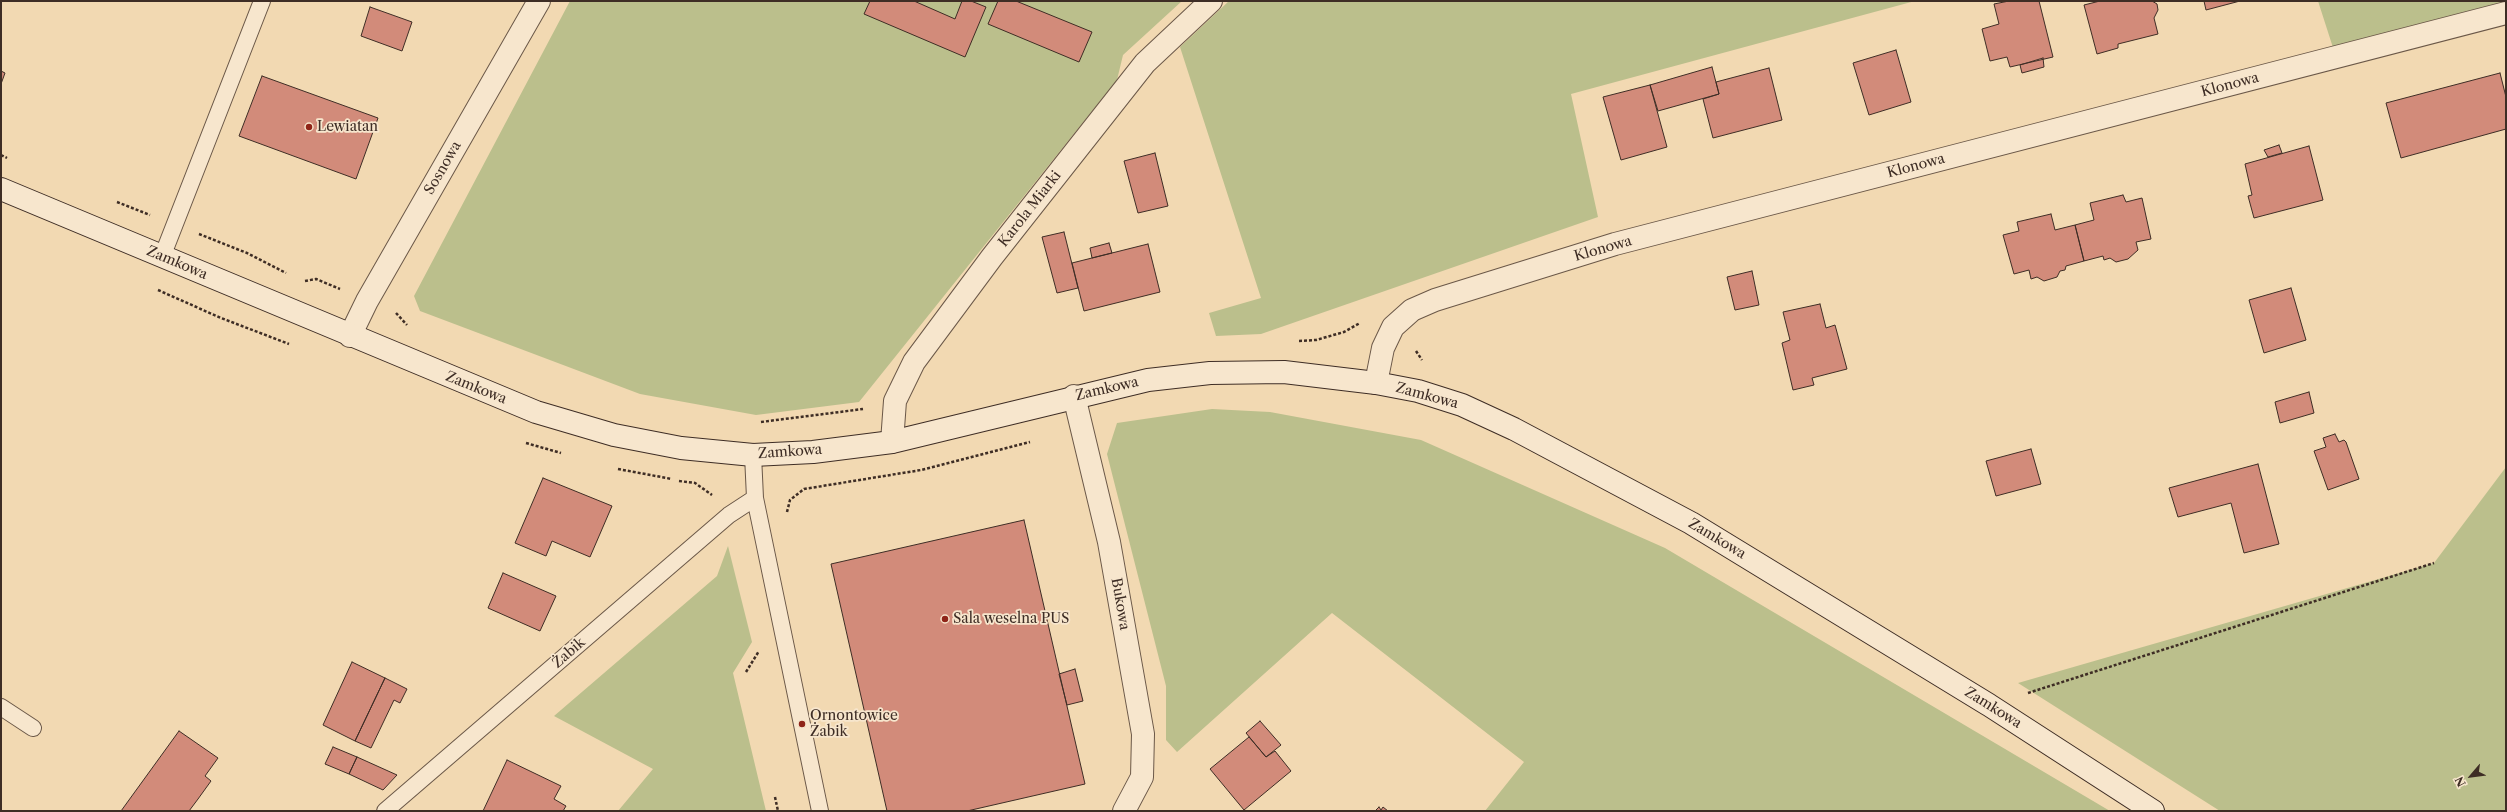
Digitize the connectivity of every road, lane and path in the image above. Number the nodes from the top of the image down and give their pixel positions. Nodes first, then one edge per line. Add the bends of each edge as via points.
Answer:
1 (262, 1) edge
2 (539, 1) edge
3 (1211, 1) edge
4 (2506, 13) edge
5 (1, 155) edge
6 (14, 161) dead end
7 (1, 189) edge
8 (111, 200) dead end
9 (175, 225) junction
10 (162, 257) junction
11 (290, 274) dead end
12 (297, 278) dead end
13 (155, 289) dead end
14 (367, 301) junction
15 (1412, 310) junction
16 (1363, 321) dead end
17 (409, 327) dead end
18 (350, 336) junction
19 (1294, 342) dead end
20 (294, 346) dead end
21 (1427, 362) dead end
22 (1376, 383) junction
23 (1074, 396) junction
24 (895, 401) junction
25 (758, 422) dead end
26 (519, 439) dead end
27 (892, 442) junction
28 (563, 454) dead end
29 (753, 455) junction
30 (615, 468) dead end
31 (755, 498) junction
32 (729, 515) junction
33 (2434, 563) dead end
34 (761, 648) dead end
35 (746, 672) dead end
36 (1989, 705) junction
37 (1, 707) edge
38 (33, 728) dead end
39 (775, 797) dead end
40 (386, 811) edge
41 (778, 811) edge
42 (820, 811) edge
43 (1124, 811) edge
44 (2153, 811) edge

1 - 9 lane
2 - 14 street, Sosnowa
3 - 24 street, Karola Miarki via 1145,64 1085,139 914,362
4 - 15 street, Klonowa via 1615,244 1435,300
5 - 6 path
7 - 10 street, Zamkowa
8 - 9 path
9 - 10 lane
9 - 11 path via 247,253
10 - 18 street, Zamkowa
12 - 14 path via 304,282 316,279
13 - 20 path
14 - 17 path via 400,315
14 - 18 street, Sosnowa
15 - 21 path via 1424,328 1416,338 1416,351 1420,359
15 - 22 street, Klonowa via 1394,327 1383,348
16 - 19 path via 1344,332 1316,340
18 - 29 street, Zamkowa via 536,412 621,436 681,448
22 - 23 street, Zamkowa via 1284,372 1210,373 1148,380
22 - 36 street, Zamkowa via 1418,391 1462,405 1514,429 1691,523
23 - 27 street, Zamkowa
23 - 43 street, Bukowa via 1109,542 1143,734 1142,778
24 - 25 path via 864,409
24 - 27 street, Karola Miarki
26 - 28 path
27 - 29 street, Zamkowa via 812,452
29 - 31 lane
30 - 32 path via 694,483 714,496
31 - 32 lane, Żabik
31 - 42 lane
32 - 40 lane, Żabik
33 - 36 path
34 - 35 path
36 - 44 street, Zamkowa
37 - 38 lane
39 - 41 path

